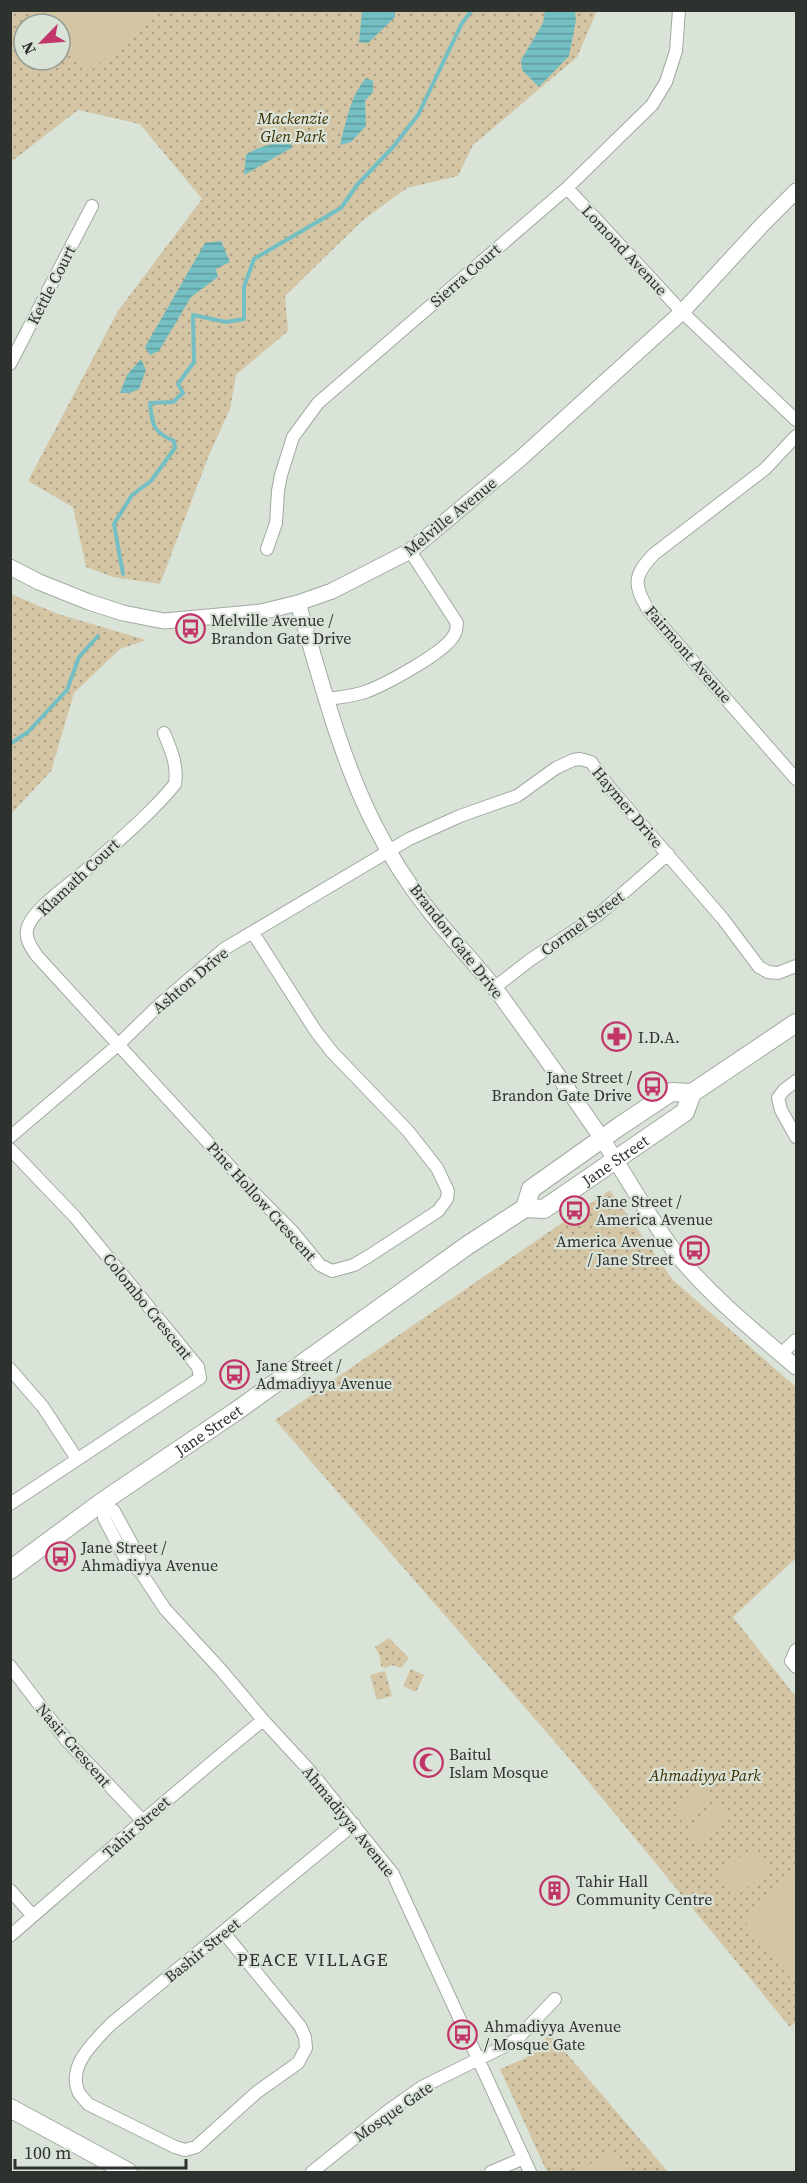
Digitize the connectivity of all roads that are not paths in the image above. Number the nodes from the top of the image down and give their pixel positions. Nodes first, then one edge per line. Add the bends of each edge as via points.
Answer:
1 (679, 10) edge
2 (567, 188) junction
3 (796, 190) edge
4 (92, 206) dead end
5 (682, 312) junction
6 (10, 364) edge
7 (796, 420) edge
8 (796, 436) edge
9 (267, 549) dead end
10 (410, 551) junction
11 (10, 567) edge
12 (298, 603) junction
13 (328, 699) junction
14 (164, 733) dead end
15 (796, 779) edge
16 (390, 851) junction
17 (668, 854) junction
18 (253, 933) junction
19 (796, 966) edge
20 (494, 988) junction
21 (796, 1023) edge
22 (119, 1044) junction
23 (796, 1081) edge
24 (692, 1094) junction
25 (10, 1137) edge
26 (796, 1137) edge
27 (602, 1139) junction
28 (10, 1149) edge
29 (615, 1160) junction
30 (525, 1208) junction
31 (796, 1340) edge
32 (781, 1354) junction
33 (796, 1367) edge
34 (10, 1369) edge
35 (77, 1459) junction
36 (102, 1502) junction
37 (10, 1504) edge
38 (10, 1570) edge
39 (10, 1666) edge
40 (263, 1720) junction
41 (141, 1820) junction
42 (354, 1824) junction
43 (10, 1890) edge
44 (33, 1916) junction
45 (224, 1933) junction
46 (10, 1936) edge
47 (555, 1999) dead end
48 (478, 2059) junction
49 (10, 2108) edge
50 (524, 2158) junction
51 (128, 2172) edge
52 (312, 2172) edge
53 (491, 2172) edge
54 (530, 2172) edge

1 - 2 street, Sierra Court via 676,51 666,82 652,105
2 - 5 street, Lomond Avenue
2 - 9 street, Sierra Court via 318,403 293,437 279,483 276,523
3 - 5 street, Melville Avenue
4 - 6 street, Kettle Court
5 - 7 street, Lomond Avenue
5 - 10 street, Melville Avenue via 521,458
8 - 15 street, Fairmont Avenue via 765,469 654,554 637,579 638,591 649,611
10 - 12 street, Melville Avenue via 332,591
10 - 13 street via 457,623 455,633 432,655 389,681 364,693
11 - 12 street, Melville Avenue via 89,602 164,621 261,612
12 - 13 street, Brandon Gate Drive
13 - 16 street, Brandon Gate Drive via 357,785
14 - 22 street, Klamath Court via 177,772 175,784 40,909 27,931 37,956
16 - 17 street, Haymer Drive via 460,816 517,796 556,768 580,759 591,762
16 - 18 street, Ashton Drive
16 - 20 street, Brandon Gate Drive via 426,908
17 - 19 street, Haymer Drive via 759,967 778,973
17 - 20 street, Cormel Street via 598,915
18 - 22 street, Ashton Drive via 224,949
18 - 22 street, Pine Hollow Crescent via 326,1045 408,1131 437,1168 448,1191 438,1210 354,1265 332,1271 320,1265
20 - 27 street, Brandon Gate Drive
21 - 24 main road, Jane Street
22 - 25 street, Ashton Drive
23 - 26 street via 778,1098
24 - 27 main road, Jane Street via 671,1092
24 - 29 main road, Jane Street via 685,1112
27 - 29 street, Brandon Gate Drive
27 - 30 main road, Jane Street via 531,1189
28 - 35 street, Colombo Crescent via 75,1217 198,1366 200,1378
29 - 30 main road, Jane Street via 544,1209
29 - 32 street, Brandon Gate Drive via 643,1207 685,1263
30 - 36 main road, Jane Street
31 - 32 street
32 - 33 street, Brandon Gate Drive
34 - 35 street via 43,1407
35 - 37 street, Colombo Crescent
36 - 38 main road, Jane Street
36 - 40 street, Ahmadiyya Avenue via 104,1518 127,1562 140,1571 165,1609
39 - 41 street, Nasir Crescent via 67,1741
40 - 41 street, Tahir Street
40 - 42 street, Ahmadiyya Avenue
41 - 44 street, Tahir Street
42 - 45 street, Bashir Street
42 - 48 street, Ahmadiyya Avenue via 393,1874
43 - 44 street
44 - 46 street, Tahir Street
45 - 45 street, Bashir Street via 111,2024 86,2052 75,2076 79,2092 88,2104 185,2150 196,2147 257,2092 298,2062 306,2048 300,2026
47 - 48 street, Mosque Gate via 518,2037
48 - 50 street, Ahmadiyya Avenue
48 - 52 street, Mosque Gate via 422,2087
49 - 51 main road
50 - 53 street
50 - 54 street, Ahmadiyya Avenue

